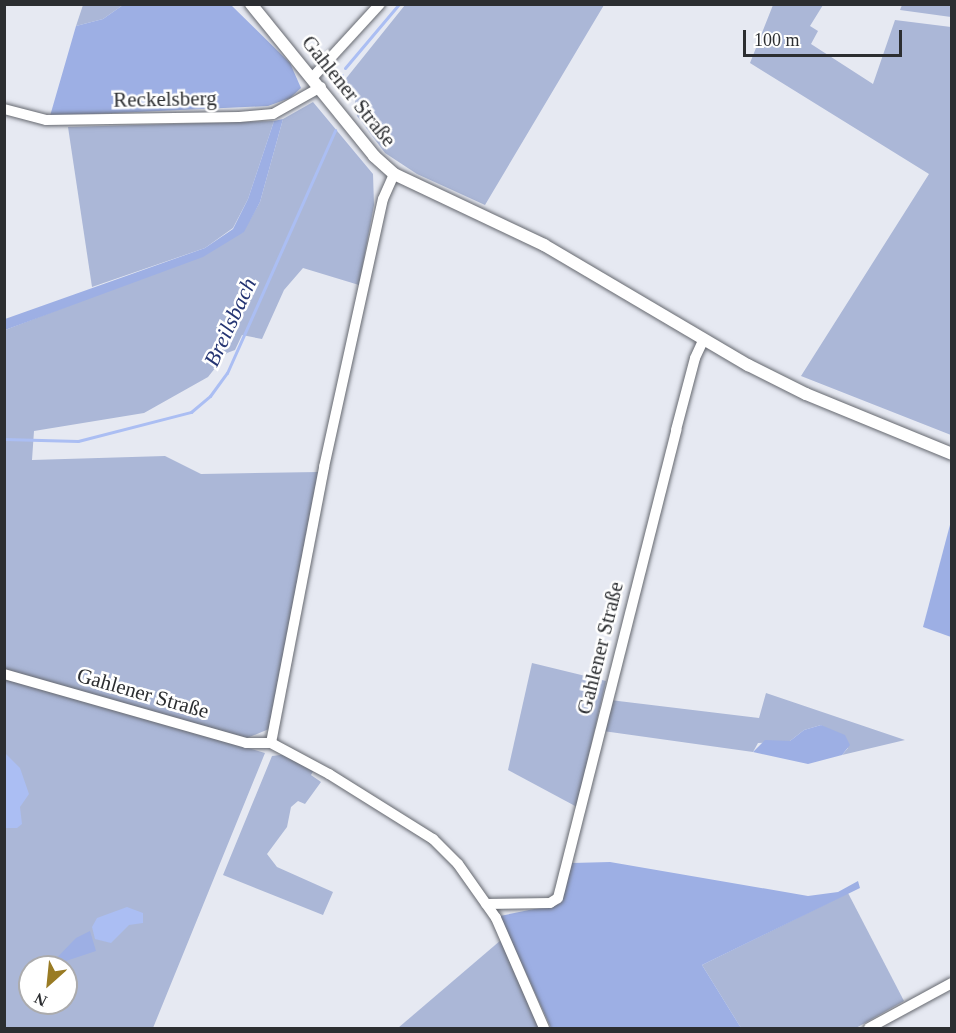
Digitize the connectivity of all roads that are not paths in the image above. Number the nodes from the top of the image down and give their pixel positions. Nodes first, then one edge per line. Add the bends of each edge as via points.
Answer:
1 (251, 4) edge
2 (380, 4) edge
3 (317, 82) junction
4 (4, 109) edge
5 (394, 174) junction
6 (704, 339) junction
7 (951, 454) edge
8 (4, 674) edge
9 (272, 743) junction
10 (486, 904) junction
11 (951, 983) edge
12 (544, 1029) edge
13 (869, 1029) edge

1 - 3 street, Gahlener Straße
2 - 3 street, Reckelsberg
3 - 4 street, Reckelsberg via 273,114 239,117 46,120
3 - 5 street, Gahlener Straße via 374,156
5 - 6 street, Gahlener Straße via 544,245
5 - 9 street, Gahlener Straße via 383,199 324,467
6 - 7 street, Gahlener Straße via 806,394
6 - 10 street, Gahlener Straße via 687,389 558,898 550,903
8 - 9 street, Gahlener Straße via 246,743
9 - 10 street, Gahlener Straße via 330,774 433,840 458,864
10 - 12 street, Gahlener Straße via 508,941
11 - 13 street

